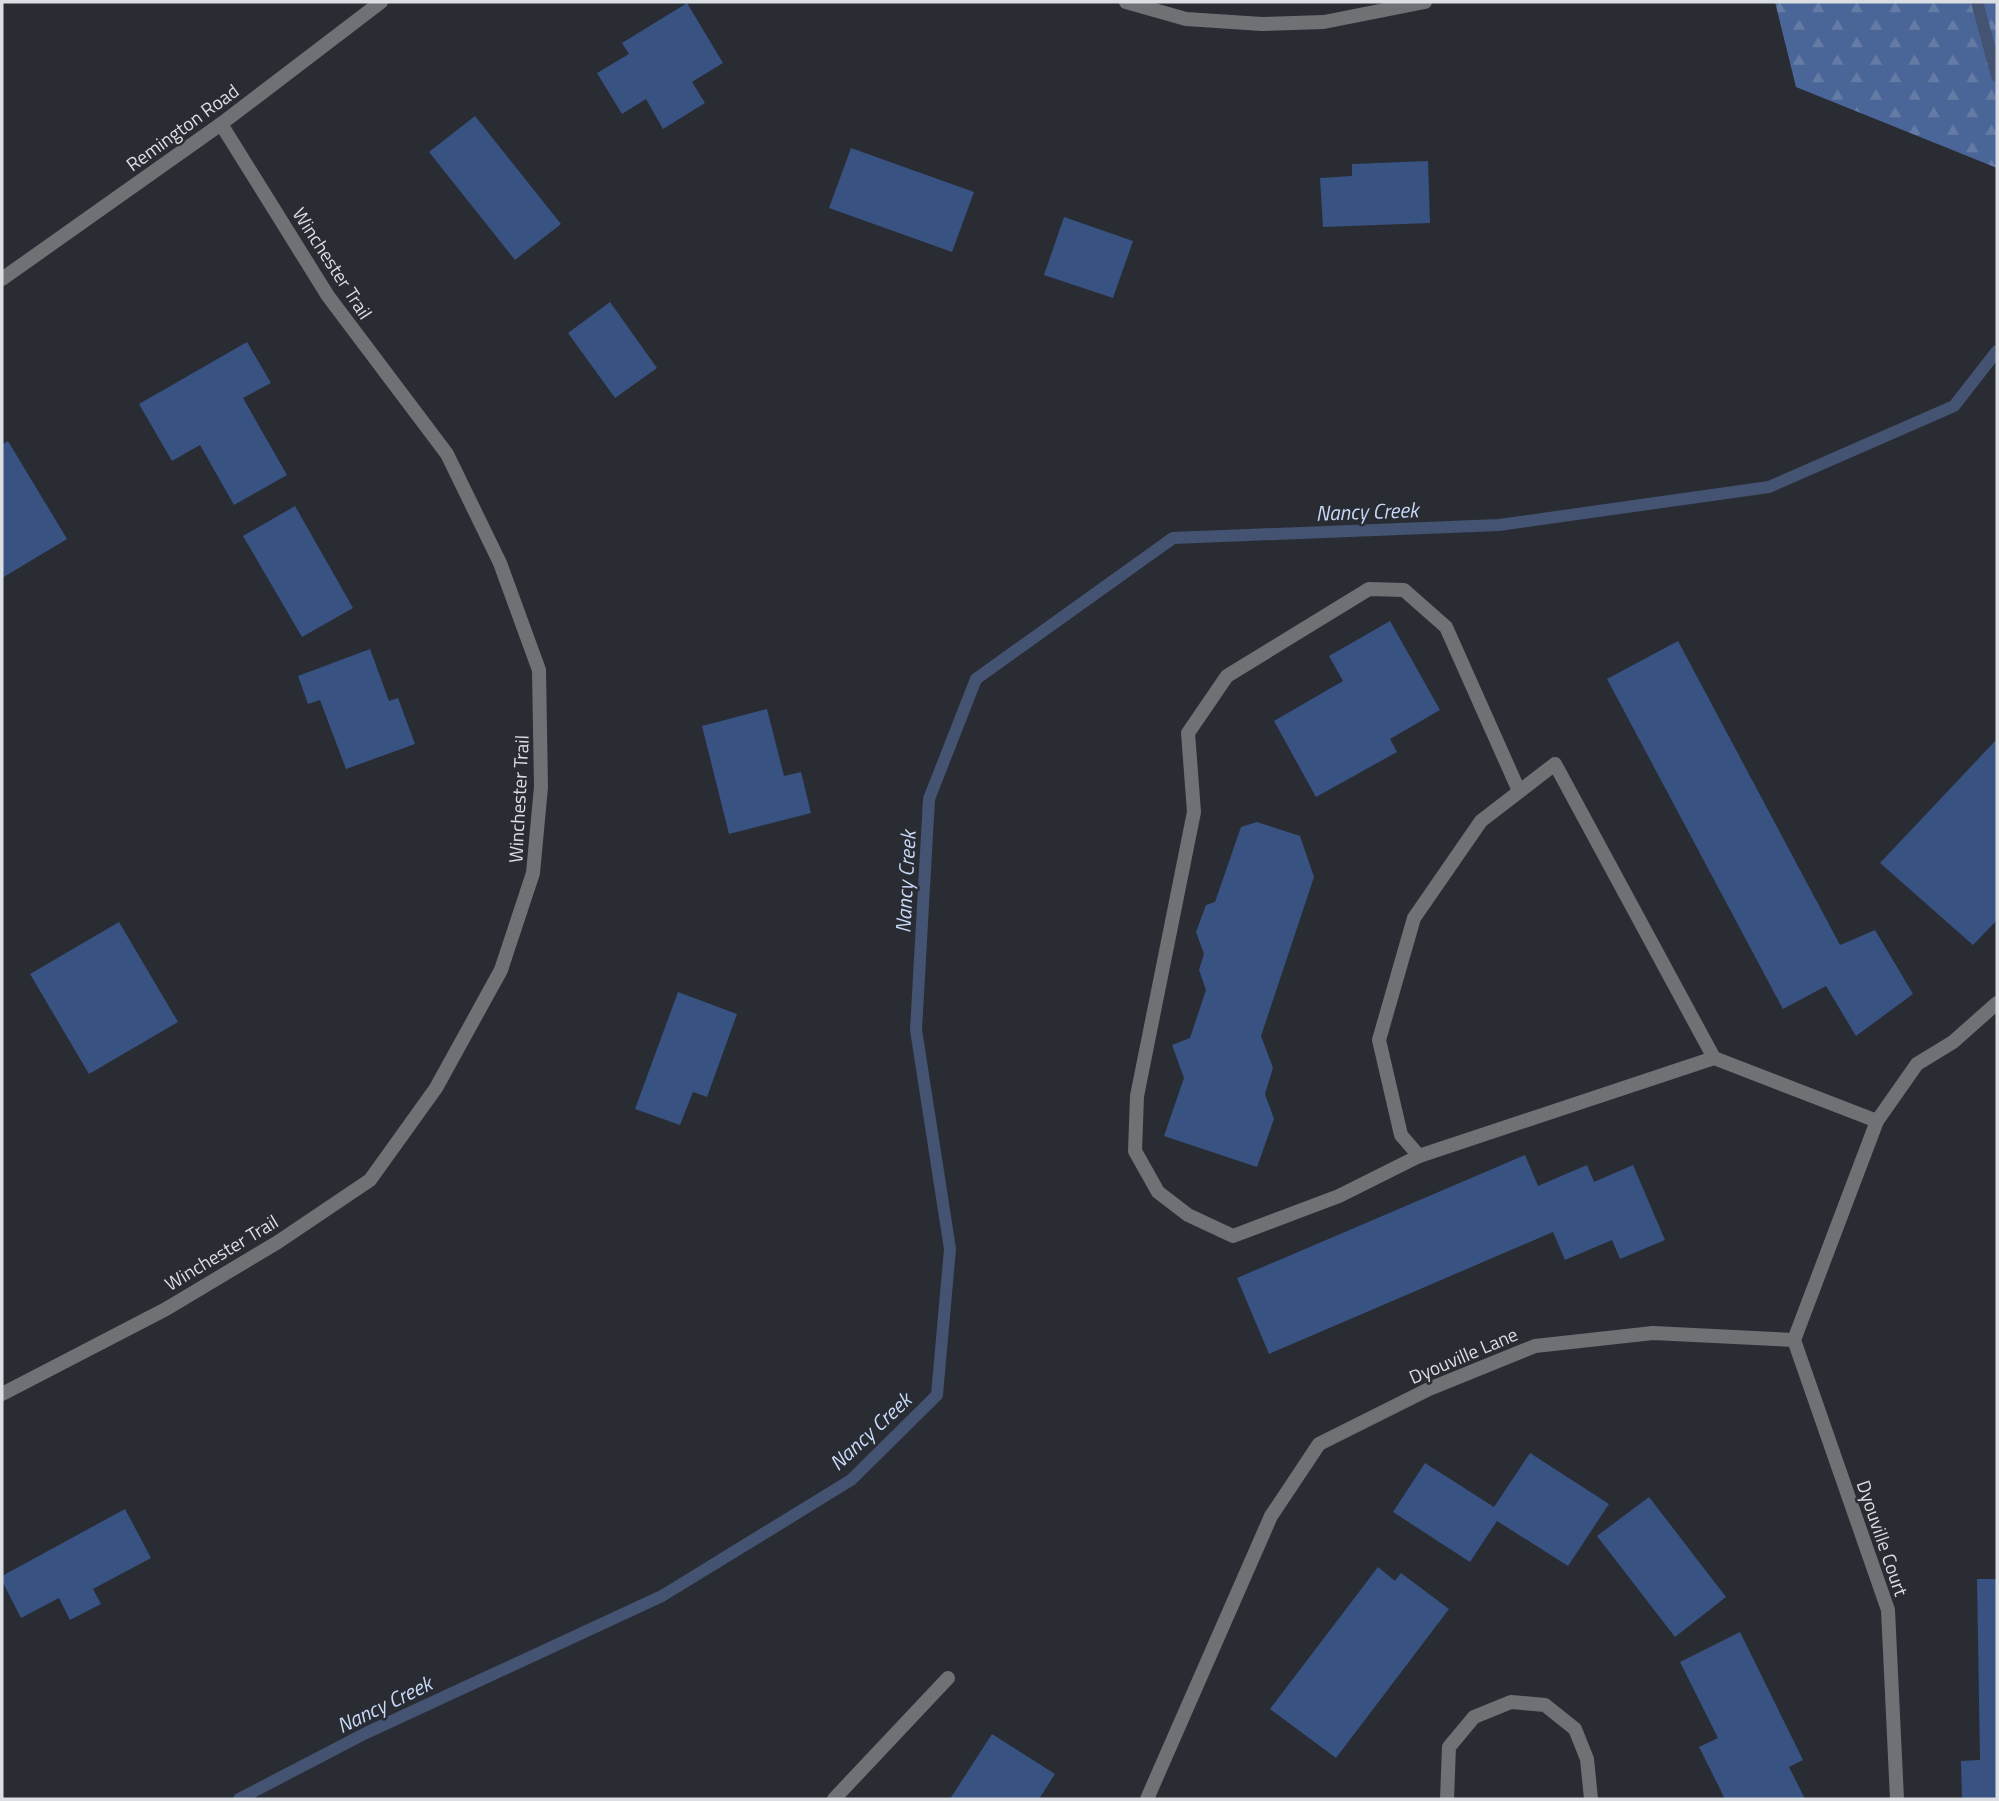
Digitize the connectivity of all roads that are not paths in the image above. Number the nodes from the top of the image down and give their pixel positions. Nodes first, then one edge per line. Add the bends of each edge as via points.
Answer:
1 (381, 2) edge
2 (1126, 2) edge
3 (1425, 2) edge
4 (221, 124) junction
5 (2, 279) edge
6 (1519, 791) junction
7 (1997, 1003) edge
8 (1714, 1058) junction
9 (1877, 1121) junction
10 (1419, 1156) junction
11 (1794, 1340) junction
12 (2, 1394) edge
13 (948, 1678) dead end
14 (834, 1799) edge
15 (1147, 1799) edge
16 (1447, 1799) edge
17 (1591, 1799) edge
18 (1897, 1799) edge

1 - 4 street, Remington Road
2 - 3 street via 1186,19 1262,24 1324,22
4 - 5 street, Remington Road
4 - 12 street, Winchester Trail via 328,296 447,454 500,563 539,670 541,787 533,873 501,970 436,1088 370,1180 278,1242 166,1308
6 - 8 street via 1555,764
6 - 10 street via 1481,821 1414,918 1379,1040 1401,1135
6 - 10 street via 1446,626 1404,590 1369,589 1227,676 1188,733 1194,812 1137,1096 1135,1151 1158,1192 1188,1215 1233,1236 1339,1196
7 - 9 street via 1953,1042 1917,1064
8 - 9 street
8 - 10 street
9 - 11 street
11 - 15 street, Dyouville Lane via 1653,1332 1535,1346 1429,1389 1319,1444 1271,1516
11 - 18 street, Dyouville Court via 1888,1610
13 - 14 street
16 - 17 street via 1449,1747 1474,1717 1511,1702 1545,1705 1575,1729 1587,1759

